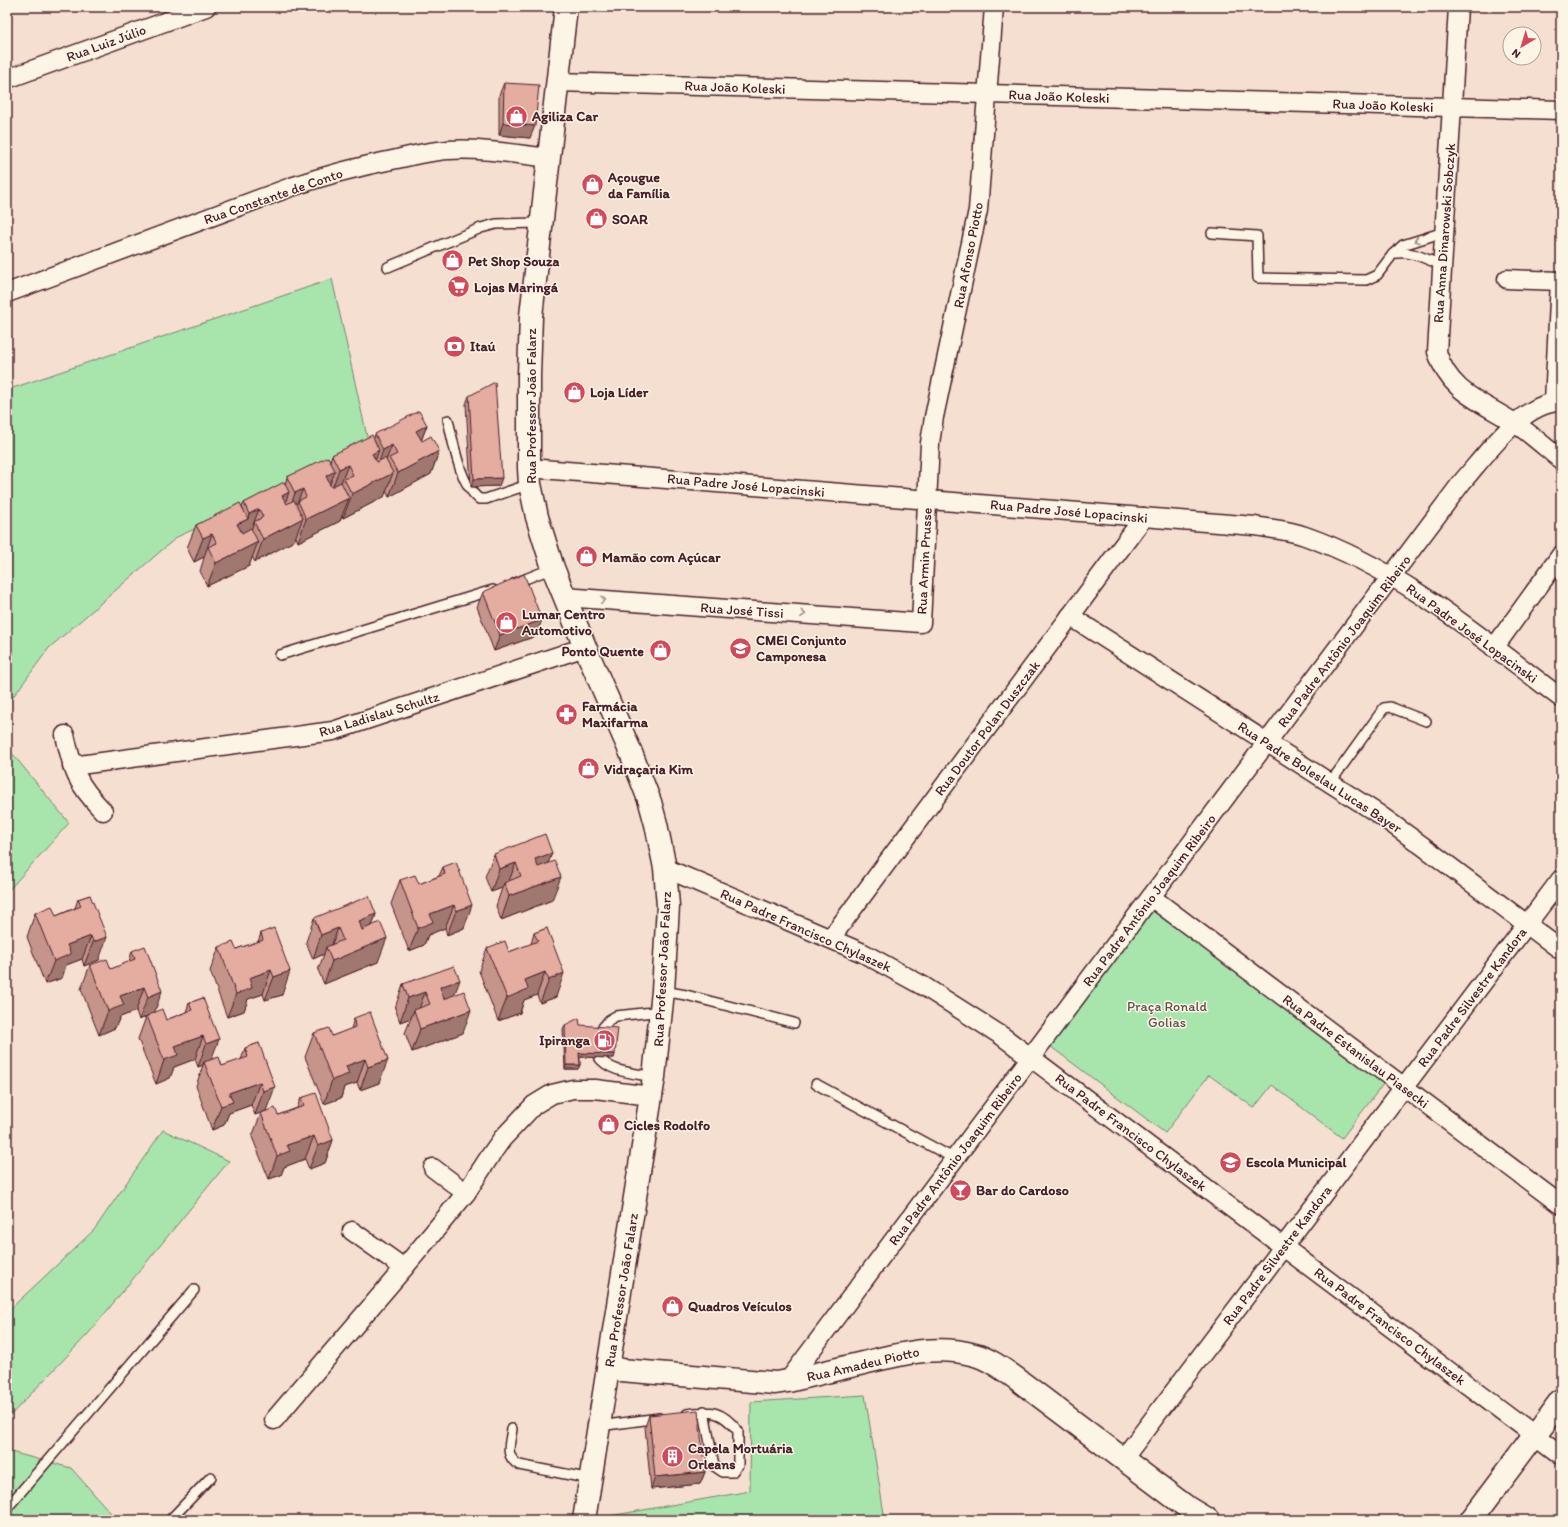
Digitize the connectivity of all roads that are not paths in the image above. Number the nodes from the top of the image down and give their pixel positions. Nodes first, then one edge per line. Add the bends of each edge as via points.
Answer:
1 (206, 7) edge
2 (566, 7) edge
3 (994, 7) edge
4 (1458, 7) edge
5 (7, 79) edge
6 (557, 82) junction
7 (987, 94) junction
8 (1452, 107) junction
9 (1561, 110) edge
10 (548, 158) junction
11 (541, 223) junction
12 (1444, 232) junction
13 (1212, 233) dead end
14 (1393, 254) junction
15 (1442, 265) junction
16 (388, 267) dead end
17 (1507, 279) dead end
18 (1560, 281) edge
19 (7, 292) edge
20 (1557, 402) edge
21 (448, 420) dead end
22 (1514, 423) junction
23 (1561, 460) edge
24 (530, 476) junction
25 (928, 500) junction
26 (1144, 517) junction
27 (1561, 555) edge
28 (553, 568) junction
29 (1392, 576) junction
30 (564, 597) junction
31 (1070, 616) junction
32 (921, 623) joint
33 (585, 647) junction
34 (1494, 648) junction
35 (280, 655) dead end
36 (1561, 698) edge
37 (1426, 721) dead end
38 (65, 735) dead end
39 (1268, 742) junction
40 (72, 766) junction
41 (1330, 783) junction
42 (103, 811) dead end
43 (665, 868) junction
44 (1561, 879) edge
45 (1151, 897) junction
46 (1527, 924) junction
47 (831, 938) junction
48 (1561, 950) edge
49 (662, 1001) junction
50 (794, 1023) dead end
51 (600, 1031) edge
52 (598, 1056) edge
53 (1031, 1057) junction
54 (816, 1084) dead end
55 (652, 1087) junction
56 (1404, 1087) junction
57 (955, 1159) junction
58 (433, 1168) dead end
59 (466, 1193) junction
60 (1561, 1205) edge
61 (352, 1231) dead end
62 (1283, 1246) junction
63 (404, 1268) junction
64 (194, 1290) dead end
65 (609, 1369) junction
66 (788, 1381) junction
67 (1561, 1400) edge
68 (704, 1411) junction
69 (681, 1414) edge
70 (666, 1416) edge
71 (274, 1420) dead end
72 (599, 1426) junction
73 (512, 1429) dead end
74 (1535, 1435) junction
75 (1561, 1455) edge
76 (1123, 1459) junction
77 (211, 1477) dead end
78 (590, 1479) junction
79 (7, 1508) edge
80 (170, 1520) edge
81 (584, 1520) edge
82 (1208, 1520) edge
83 (1471, 1520) edge

1 - 5 street, Rua Luiz Júlio
2 - 6 main road, Rua Professor João Falarz
3 - 7 street, Rua Afonso Piotto
4 - 8 street, Rua Anna Dinarowski Sobczyk
6 - 7 street, Rua João Koleski
6 - 10 main road, Rua Professor João Falarz
7 - 8 street, Rua João Koleski
7 - 25 street, Rua Afonso Piotto via 978,210 934,417 930,443
8 - 9 street, Rua João Koleski
8 - 12 street, Rua Anna Dinarowski Sobczyk
10 - 11 main road, Rua Professor João Falarz
10 - 19 street, Rua Constante de Conto via 448,150 360,166 291,187
11 - 16 lane via 496,224 481,228
11 - 24 main road, Rua Professor João Falarz via 529,346
12 -> 14 lane via 1403,245
12 - 15 street, Rua Anna Dinarowski Sobczyk
13 - 14 lane via 1257,236 1258,278 1366,280 1377,275
14 - 15 lane via 1409,253
15 - 22 street, Rua Anna Dinarowski Sobczyk via 1437,338 1437,352 1441,365 1459,388
17 - 18 street
18 - 20 street
20 - 22 street, Rua Padre Antônio Joaquim Ribeiro via 1528,413
21 - 24 lane via 460,468 472,494 479,499
22 - 23 street, Rua Anna Dinarowski Sobczyk
22 - 29 street, Rua Padre Antônio Joaquim Ribeiro via 1462,482
24 - 25 street, Rua Padre José Lopacinski
24 - 28 main road, Rua Professor João Falarz via 541,532
25 - 26 street, Rua Padre José Lopacinski
25 - 32 street, Rua Armin Prusse
26 - 29 street, Rua Padre José Lopacinski via 1255,526 1292,533 1334,548
26 - 31 street, Rua Doutor Polan Duszczak
27 - 34 street
28 - 30 main road, Rua Professor João Falarz
28 - 35 lane via 511,584
29 - 34 street, Rua Padre José Lopacinski
29 - 39 street, Rua Padre Antônio Joaquim Ribeiro
30 -> 32 street, Rua José Tissi
30 - 33 main road, Rua Professor João Falarz
31 - 39 street, Rua Padre Boleslau Lucas Bayer
31 - 47 street, Rua Doutor Polan Duszczak
33 - 40 street, Rua Ladislau Schultz via 333,731
33 - 43 main road, Rua Professor João Falarz via 650,802
34 - 36 street, Rua Padre José Lopacinski
37 - 41 lane via 1390,707 1384,708
38 - 40 street
39 - 41 street, Rua Padre Boleslau Lucas Bayer
39 - 45 street, Rua Padre Antônio Joaquim Ribeiro
40 - 42 street via 82,787
41 - 46 street, Rua Padre Boleslau Lucas Bayer via 1424,847
43 - 47 street, Rua Padre Francisco Chylaszek
43 - 49 main road, Rua Professor João Falarz via 668,906
44 - 46 street, Rua Padre Silvestre Kandora
45 - 53 street, Rua Padre Antônio Joaquim Ribeiro
45 - 56 street, Rua Padre Estanislau Piasecki
46 - 48 street, Rua Padre Boleslau Lucas Bayer
46 - 56 street, Rua Padre Silvestre Kandora
47 - 53 street, Rua Padre Francisco Chylaszek via 925,987
49 - 50 lane via 686,995
49 - 51 lane via 616,1016
49 - 55 main road, Rua Professor João Falarz
52 - 55 lane via 612,1068
53 - 57 street, Rua Padre Antônio Joaquim Ribeiro
53 - 62 street, Rua Padre Francisco Chylaszek
54 - 57 lane
55 - 59 street via 573,1089 552,1094 534,1105 502,1139
55 - 65 main road, Rua Professor João Falarz
56 - 60 street, Rua Padre Estanislau Piasecki
56 - 62 street, Rua Padre Silvestre Kandora
57 - 66 street, Rua Padre Antônio Joaquim Ribeiro
58 - 59 street
59 - 63 street
61 - 63 street
62 - 74 street, Rua Padre Francisco Chylaszek
62 - 76 street, Rua Padre Silvestre Kandora
63 - 71 street
64 - 79 lane
65 - 66 main road, Rua Amadeu Piotto via 763,1382
65 - 72 main road, Rua Professor João Falarz
66 - 76 main road, Rua Amadeu Piotto via 912,1351 955,1350 976,1355 998,1366
67 - 74 main road
68 - 68 lane via 714,1466 723,1472 732,1472 738,1465 738,1431 729,1420 717,1413
68 - 69 lane
70 - 72 lane
72 - 78 main road, Rua Professor João Falarz
73 - 78 lane via 509,1454 512,1461 519,1465
74 - 75 street, Rua Padre Francisco Chylaszek
74 - 83 main road
76 - 82 main road, Rua Amadeu Piotto
77 - 80 lane
78 - 81 main road, Rua Professor João Falarz

